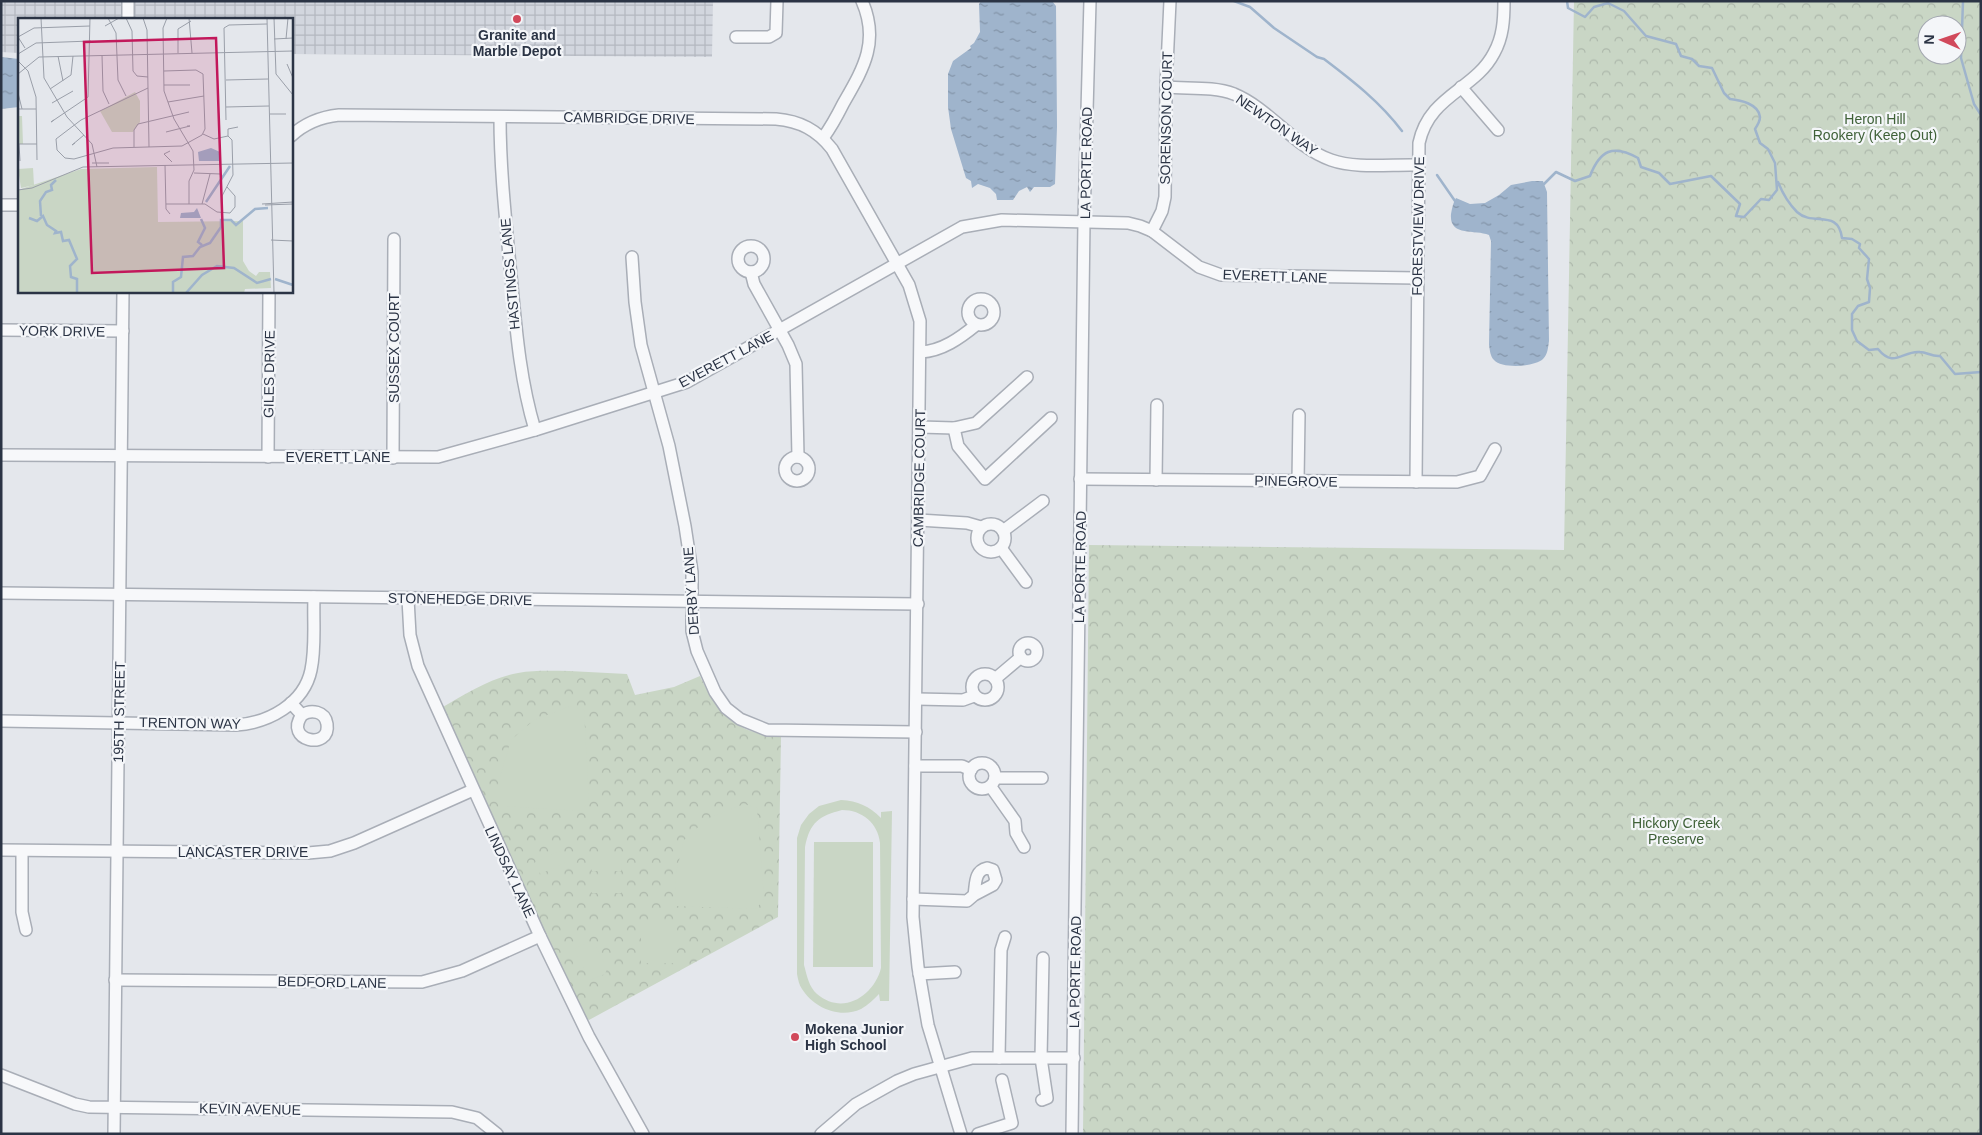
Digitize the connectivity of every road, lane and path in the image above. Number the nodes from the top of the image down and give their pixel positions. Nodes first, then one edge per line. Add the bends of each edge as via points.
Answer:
1 (128, 1) edge
2 (777, 1) edge
3 (862, 1) edge
4 (1090, 1) edge
5 (1170, 1) edge
6 (1504, 1) edge
7 (128, 18) edge
8 (736, 37) dead end
9 (1166, 87) junction
10 (1461, 87) junction
11 (500, 117) junction
12 (1498, 130) dead end
13 (292, 135) edge
14 (823, 138) junction
15 (1418, 165) junction
16 (1, 205) edge
17 (18, 205) edge
18 (1084, 221) junction
19 (1152, 232) junction
20 (394, 239) dead end
21 (632, 257) dead end
22 (897, 263) junction
23 (751, 272) dead end
24 (1417, 278) junction
25 (124, 292) edge
26 (269, 292) edge
27 (976, 325) dead end
28 (1, 330) edge
29 (780, 330) junction
30 (123, 331) junction
31 (920, 352) junction
32 (1027, 377) dead end
33 (655, 394) junction
34 (1157, 405) dead end
35 (1298, 414) dead end
36 (1051, 418) dead end
37 (920, 427) junction
38 (954, 428) junction
39 (535, 430) junction
40 (1495, 449) dead end
41 (1, 454) edge
42 (123, 456) junction
43 (798, 456) dead end
44 (268, 457) junction
45 (394, 458) junction
46 (1080, 479) junction
47 (1156, 480) junction
48 (1298, 481) junction
49 (1416, 482) junction
50 (1043, 501) dead end
51 (919, 520) junction
52 (982, 527) junction
53 (1003, 531) junction
54 (1001, 548) junction
55 (1026, 582) dead end
56 (1, 593) edge
57 (120, 595) junction
58 (314, 597) junction
59 (408, 599) junction
60 (691, 601) junction
61 (918, 604) junction
62 (1022, 657) dead end
63 (995, 679) junction
64 (974, 696) junction
65 (916, 699) junction
66 (291, 703) junction
67 (302, 715) dead end
68 (1, 721) edge
69 (119, 722) junction
70 (916, 732) junction
71 (915, 766) junction
72 (971, 770) junction
73 (1042, 778) dead end
74 (993, 782) junction
75 (473, 790) junction
76 (1024, 847) dead end
77 (1, 850) edge
78 (22, 851) junction
79 (117, 851) junction
80 (974, 895) dead end
81 (913, 899) junction
82 (26, 930) dead end
83 (540, 936) junction
84 (1005, 937) dead end
85 (1043, 958) dead end
86 (955, 972) dead end
87 (919, 974) junction
88 (115, 980) junction
89 (1000, 1058) junction
90 (1042, 1058) junction
91 (1074, 1058) junction
92 (941, 1067) junction
93 (1, 1075) edge
94 (1002, 1080) dead end
95 (1042, 1100) dead end
96 (114, 1107) junction
97 (114, 1134) edge
98 (498, 1134) edge
99 (643, 1134) edge
100 (821, 1134) edge
101 (961, 1134) edge
102 (978, 1134) edge
103 (1072, 1134) edge

1 - 7 street
2 - 8 street via 776,33 769,37
3 - 14 street via 868,14 870,48 861,75
4 - 18 street, LA PORTE ROAD
5 - 9 street, SORENSON COURT
6 - 10 street, FORESTVIEW DRIVE via 1503,30 1494,54
9 - 15 street, NEWTON WAY via 1210,89 1236,95 1312,150 1333,161
9 - 19 street, SORENSON COURT via 1165,197
10 - 12 street
10 - 15 street, FORESTVIEW DRIVE via 1435,109 1426,123
11 - 13 street, CAMBRIDGE DRIVE via 333,116 305,125
11 - 14 street, CAMBRIDGE DRIVE via 776,119 801,124
11 - 39 street, HASTINGS LANE via 501,180 518,355 524,393
14 - 22 street, CAMBRIDGE DRIVE
15 - 24 street, FORESTVIEW DRIVE
16 - 17 street
18 - 19 street, EVERETT LANE via 1128,223
18 - 22 street, EVERETT LANE via 1002,220 962,226
18 - 46 street, LA PORTE ROAD
19 - 24 street, EVERETT LANE via 1199,267 1222,275
20 - 45 street, SUSSEX COURT
21 - 33 street, DERBY LANE via 640,339
22 - 29 street, EVERETT LANE
22 - 31 street, CAMBRIDGE COURT via 918,310
23 - 29 street via 754,284
24 - 49 street, FORESTVIEW DRIVE
25 - 30 street, 195TH STREET
26 - 44 street, GILES DRIVE
27 - 31 street via 938,349
28 - 30 street, YORK DRIVE
29 - 33 street, EVERETT LANE via 700,376
29 - 43 street via 796,364
30 - 42 street, 195TH STREET
31 - 37 street, CAMBRIDGE COURT
32 - 38 street via 976,422
33 - 39 street, EVERETT LANE
33 - 60 street, DERBY LANE via 685,526 692,572
34 - 47 street
35 - 48 street
36 - 38 street via 985,479 958,446
37 - 38 street
37 - 51 street, CAMBRIDGE COURT
39 - 45 street, EVERETT LANE via 438,457
40 - 49 street, PINEGROVE via 1480,476 1457,482
41 - 42 street, EVERETT LANE
42 - 44 street, EVERETT LANE
42 - 57 street, 195TH STREET
44 - 45 street, EVERETT LANE
46 - 47 street, PINEGROVE
46 - 91 street, LA PORTE ROAD
47 - 48 street, PINEGROVE
48 - 49 street, PINEGROVE
50 - 53 street
51 - 52 street via 967,522
51 - 61 street, CAMBRIDGE COURT
52 - 53 street via 992,524
52 - 54 street via 977,537 980,547 990,552
53 - 54 street via 1005,539
54 - 55 street
56 - 57 street, STONEHEDGE DRIVE
57 - 58 street, STONEHEDGE DRIVE
57 - 69 street, 195TH STREET
58 - 59 street, STONEHEDGE DRIVE
58 - 66 street, TRENTON WAY via 311,671 305,686
59 - 60 street, STONEHEDGE DRIVE
59 - 75 street, LINDSAY LANE via 410,635 418,666
60 - 61 street, STONEHEDGE DRIVE
60 - 70 street, DERBY LANE via 692,631 701,662 720,700 740,720 773,731
61 - 65 street, CAMBRIDGE COURT
62 - 63 street
63 - 64 street via 998,689 993,698 983,701
63 - 64 street via 986,674 976,676 971,686
64 - 65 street via 963,700
65 - 70 street, CAMBRIDGE COURT
66 - 67 street
66 - 69 street, TRENTON WAY via 262,721 247,724
68 - 69 street, TRENTON WAY
69 - 79 street, 195TH STREET
70 - 71 street, CAMBRIDGE COURT
71 - 72 street via 962,766
71 - 81 street, CAMBRIDGE COURT
72 - 74 street via 979,764 992,768
72 - 74 street via 972,785 981,790
73 - 74 street
74 - 76 street via 1015,821 1016,833
75 - 79 street, LANCASTER DRIVE via 330,851
75 - 83 street, LINDSAY LANE
77 - 78 street, LANCASTER DRIVE
78 - 79 street, LANCASTER DRIVE
78 - 82 street via 22,912
79 - 88 street, 195TH STREET
80 - 81 street via 967,901
81 - 87 street, CAMBRIDGE COURT
83 - 88 street, BEDFORD LANE via 462,971 422,982
83 - 99 street, LINDSAY LANE via 589,1037
84 - 89 street via 1001,950
85 - 90 street
86 - 87 street
87 - 92 street, CAMBRIDGE COURT via 928,1025
88 - 96 street, 195TH STREET
89 - 90 street
89 - 92 street via 972,1058
90 - 91 street
90 - 95 street via 1047,1098
91 - 103 street, LA PORTE ROAD
92 - 100 street via 914,1074 878,1091 856,1104
92 - 101 street, CAMBRIDGE COURT
93 - 96 street, KEVIN AVENUE via 82,1106
94 - 102 street via 1012,1123
96 - 97 street, 195TH STREET
96 - 98 street, KEVIN AVENUE via 452,1112 477,1118

